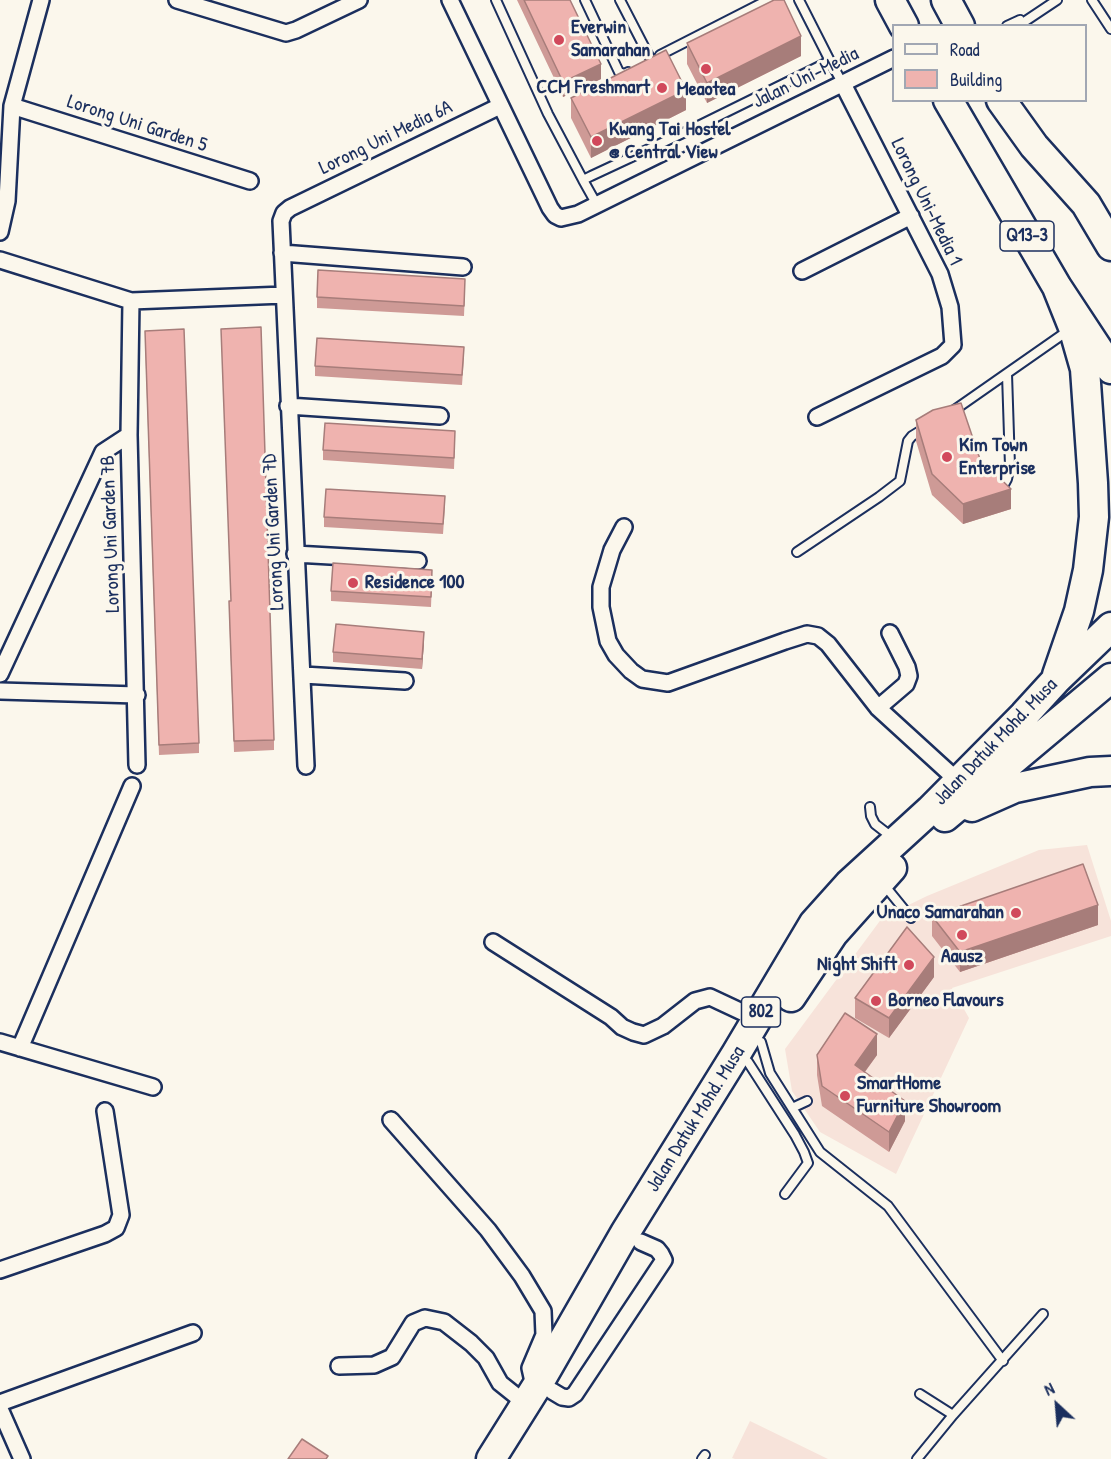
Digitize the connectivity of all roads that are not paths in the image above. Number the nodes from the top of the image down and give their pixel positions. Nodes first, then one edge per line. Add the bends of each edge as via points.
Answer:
1 (41, 0) edge
2 (177, 0) edge
3 (359, 0) edge
4 (450, 0) edge
5 (496, 0) edge
6 (585, 0) edge
7 (620, 0) edge
8 (768, 0) edge
9 (799, 0) edge
10 (890, 0) edge
11 (1057, 0) edge
12 (1092, 0) edge
13 (1030, 16) junction
14 (903, 24) edge
15 (1012, 24) edge
16 (1020, 24) edge
17 (1111, 29) edge
18 (892, 59) edge
19 (651, 60) junction
20 (830, 61) junction
21 (642, 64) edge
22 (633, 69) edge
23 (843, 84) junction
24 (949, 102) edge
25 (1005, 104) edge
26 (12, 106) junction
27 (500, 106) junction
28 (5, 139) edge
29 (583, 180) junction
30 (250, 181) dead end
31 (1086, 204) junction
32 (597, 205) junction
33 (290, 208) joint
34 (911, 216) junction
35 (1111, 226) edge
36 (0, 232) edge
37 (1111, 246) edge
38 (282, 253) junction
39 (0, 260) edge
40 (463, 267) dead end
41 (802, 272) dead end
42 (1057, 287) junction
43 (284, 295) junction
44 (131, 301) junction
45 (1073, 327) junction
46 (1111, 369) edge
47 (1007, 375) junction
48 (288, 406) junction
49 (440, 416) dead end
50 (817, 417) dead end
51 (941, 418) edge
52 (933, 423) edge
53 (129, 435) junction
54 (1002, 488) edge
55 (624, 527) dead end
56 (797, 552) dead end
57 (295, 554) junction
58 (418, 561) dead end
59 (1111, 627) edge
60 (890, 633) dead end
61 (0, 674) edge
62 (303, 675) junction
63 (1111, 678) edge
64 (1056, 680) junction
65 (405, 681) dead end
66 (0, 691) edge
67 (137, 695) junction
68 (878, 708) junction
69 (137, 765) dead end
70 (306, 766) dead end
71 (1111, 771) edge
72 (958, 781) junction
73 (132, 786) dead end
74 (870, 807) dead end
75 (939, 822) junction
76 (897, 841) junction
77 (880, 880) junction
78 (910, 918) dead end
79 (493, 942) dead end
80 (755, 1041) junction
81 (0, 1042) edge
82 (20, 1048) junction
83 (153, 1087) dead end
84 (807, 1101) dead end
85 (792, 1108) junction
86 (105, 1111) dead end
87 (391, 1120) dead end
88 (785, 1194) dead end
89 (0, 1269) edge
90 (1043, 1314) dead end
91 (193, 1333) dead end
92 (1003, 1361) junction
93 (339, 1365) dead end
94 (539, 1392) junction
95 (920, 1394) dead end
96 (0, 1403) edge
97 (0, 1409) edge
98 (953, 1415) junction
99 (22, 1459) edge
100 (491, 1459) edge
101 (514, 1459) edge
102 (917, 1459) edge

1 - 26 street
2 - 3 street via 286,33
4 - 27 street
5 - 29 lane
6 - 22 lane via 619,72 624,74
7 - 19 lane
8 - 19 lane
9 - 20 lane
10 - 14 highway
11 - 13 lane
12 - 17 lane
13 - 15 lane
13 - 16 lane
18 - 23 street, Jalan Uni-Media
19 - 21 lane
20 - 23 lane
20 - 29 lane
23 - 32 street, Jalan Uni-Media
23 - 34 street, Lorong Uni-Media 1
24 - 42 highway, Q13-3
25 - 31 highway via 1034,146
26 - 28 street
26 - 30 street, Lorong Uni Garden 5
27 - 32 street, Jalan Uni-Media via 555,215 569,218
27 - 33 street, Lorong Uni Media 6A
28 - 36 street via 8,201
29 - 32 lane
31 - 35 highway
31 - 37 highway
33 - 38 street, Lorong Uni Garden 7D via 281,220
34 - 41 street
34 - 50 street, Lorong Uni-Media 1 via 940,274 950,307 953,345 942,356
38 - 40 street
38 - 43 street, Lorong Uni Garden 7D
39 - 44 street
42 - 45 highway
42 - 46 highway, Q13-3
43 - 44 street
43 - 48 street, Lorong Uni Garden 7D
44 - 53 street, Lorong Uni Garden 7B
45 - 47 lane
45 - 64 highway via 1085,369 1094,517 1081,601
47 - 51 lane
47 - 54 lane via 1010,466
48 - 49 street
48 - 57 street, Lorong Uni Garden 7D
52 - 56 lane via 910,438 900,481
53 - 61 street via 103,452
53 - 67 street, Lorong Uni Garden 7B
55 - 68 street via 606,568 601,607 608,641 616,655 642,679 668,683 807,634 828,644
57 - 58 street
57 - 62 street, Lorong Uni Garden 7D
59 - 64 highway, Jalan Datuk Mohd. Musa / 802
60 - 68 street via 909,676 906,684
62 - 65 street
62 - 70 street, Lorong Uni Garden 7D
63 - 75 highway, Jalan Datuk Mohd. Musa / 802
64 - 72 highway, Jalan Datuk Mohd. Musa / 802
66 - 67 street
67 - 69 street, Lorong Uni Garden 7B
68 - 72 street
71 - 75 highway via 1015,788
72 - 76 highway, Jalan Datuk Mohd. Musa / 802
73 - 82 street
74 - 76 lane via 875,824
75 - 77 highway, Jalan Datuk Mohd. Musa / 802
76 - 80 highway, Jalan Datuk Mohd. Musa / 802 via 814,923
77 - 78 lane
77 - 80 highway, Jalan Datuk Mohd. Musa / 802 via 833,934
79 - 80 street via 633,1032 644,1035 663,1026 695,1001 710,997
80 - 85 lane
80 - 88 lane via 808,1163
80 - 94 highway, Jalan Datuk Mohd. Musa / 802 via 641,1242
80 - 94 highway, Jalan Datuk Mohd. Musa / 802 via 625,1233
81 - 82 street
82 - 83 street
84 - 85 lane
85 - 92 lane via 820,1152 888,1206
86 - 89 street via 121,1215 116,1228
87 - 94 street via 488,1230 543,1311 544,1335 530,1368
90 - 92 lane
91 - 96 street
92 - 98 lane
93 - 94 street via 374,1365 392,1357 413,1323 425,1318 444,1322 471,1343 486,1358 500,1383
94 - 100 highway, Jalan Datuk Mohd. Musa / 802
94 - 101 highway, Jalan Datuk Mohd. Musa / 802
95 - 98 lane
97 - 99 street
98 - 102 lane

